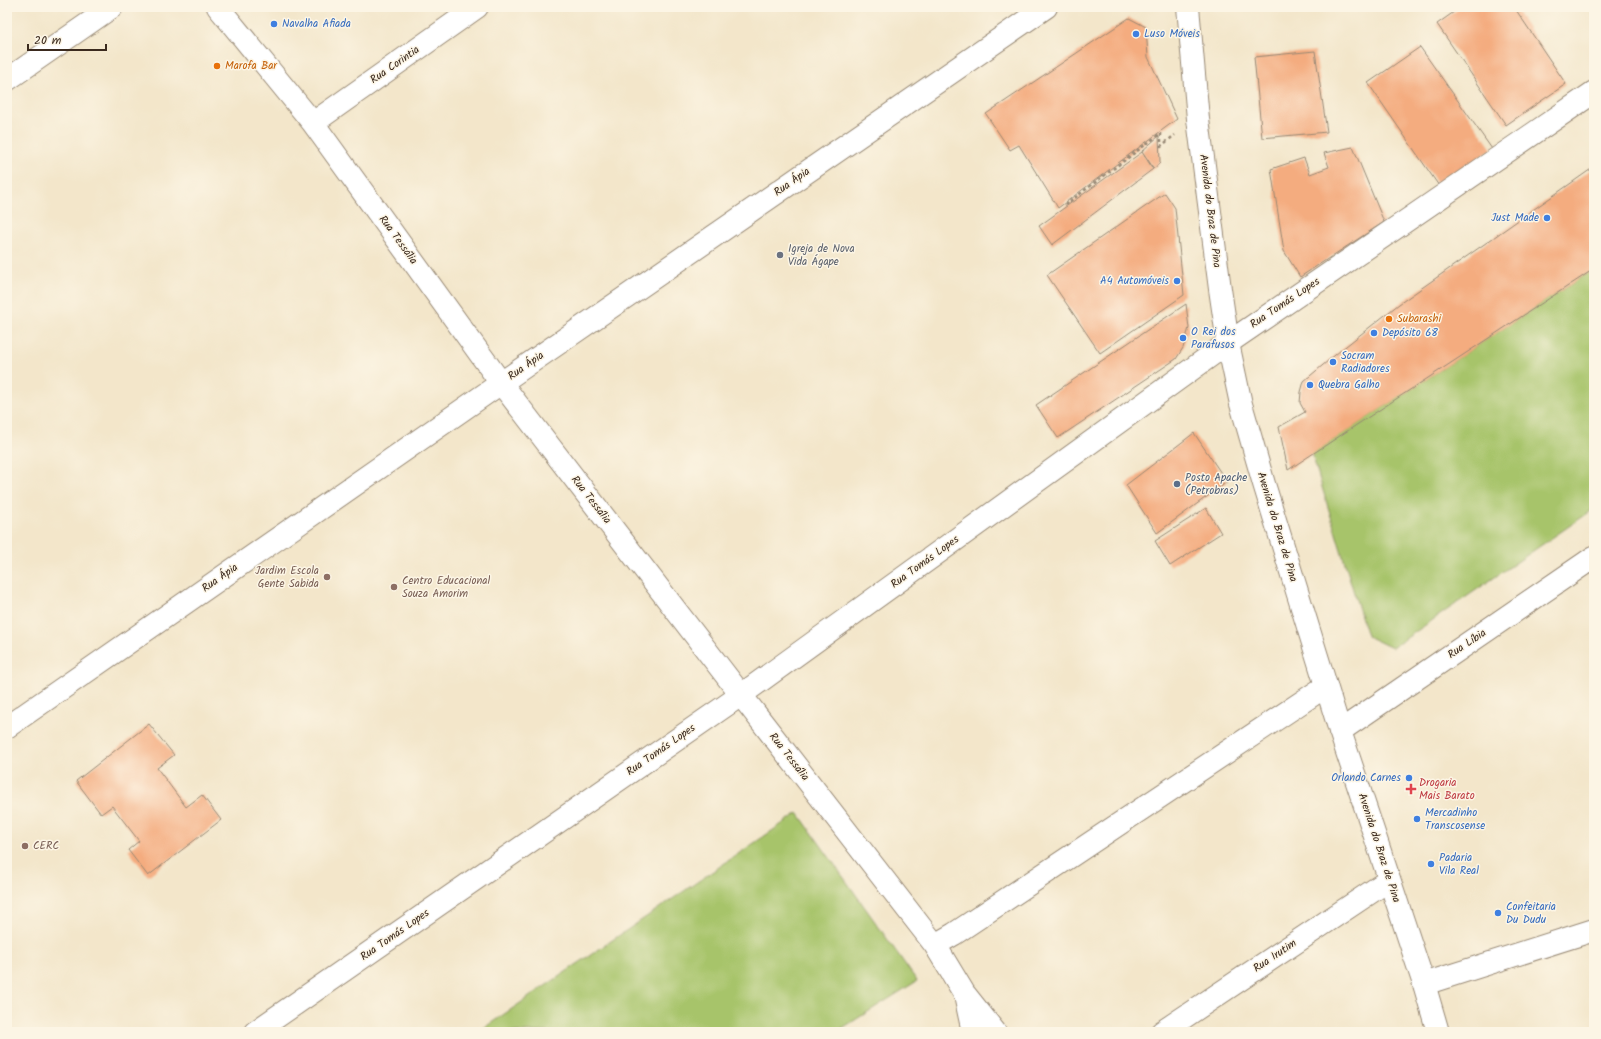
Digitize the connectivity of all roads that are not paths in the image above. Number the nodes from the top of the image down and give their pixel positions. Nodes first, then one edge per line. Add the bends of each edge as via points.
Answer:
1 (112, 7) edge
2 (218, 7) edge
3 (477, 7) edge
4 (1046, 7) edge
5 (1188, 7) edge
6 (7, 80) edge
7 (1594, 92) edge
8 (313, 124) junction
9 (1228, 343) junction
10 (501, 383) junction
11 (1594, 557) edge
12 (1326, 686) junction
13 (741, 695) junction
14 (7, 727) edge
15 (1340, 731) junction
16 (1389, 880) junction
17 (1594, 930) edge
18 (936, 945) junction
19 (1424, 984) junction
20 (964, 993) junction
21 (255, 1032) edge
22 (973, 1032) edge
23 (995, 1032) edge
24 (1162, 1032) edge
25 (1438, 1032) edge

1 - 6 street
2 - 8 street, Rua Tessália
3 - 8 street, Rua Corintia
4 - 10 street, Rua Ápia
5 - 9 street, Avenida do Braz de Pina via 1198,118
7 - 9 street, Rua Tomás Lopes
8 - 10 street, Rua Tessália
9 - 12 street, Avenida do Braz de Pina via 1264,484
9 - 13 street, Rua Tomás Lopes
10 - 13 street, Rua Tessália
10 - 14 street, Rua Ápia
11 - 15 street, Rua Líbia
12 - 15 street, Avenida do Braz de Pina
12 - 18 street
13 - 18 street, Rua Tessália
13 - 21 street, Rua Tomás Lopes
15 - 16 street, Avenida do Braz de Pina
16 - 19 street, Avenida do Braz de Pina
16 - 24 street, Rua Irutim
17 - 19 street
18 - 20 street, Rua Tessália
19 - 25 street, Avenida do Braz de Pina
20 - 22 street, Rua Tessália
20 - 23 street, Rua Tessália

